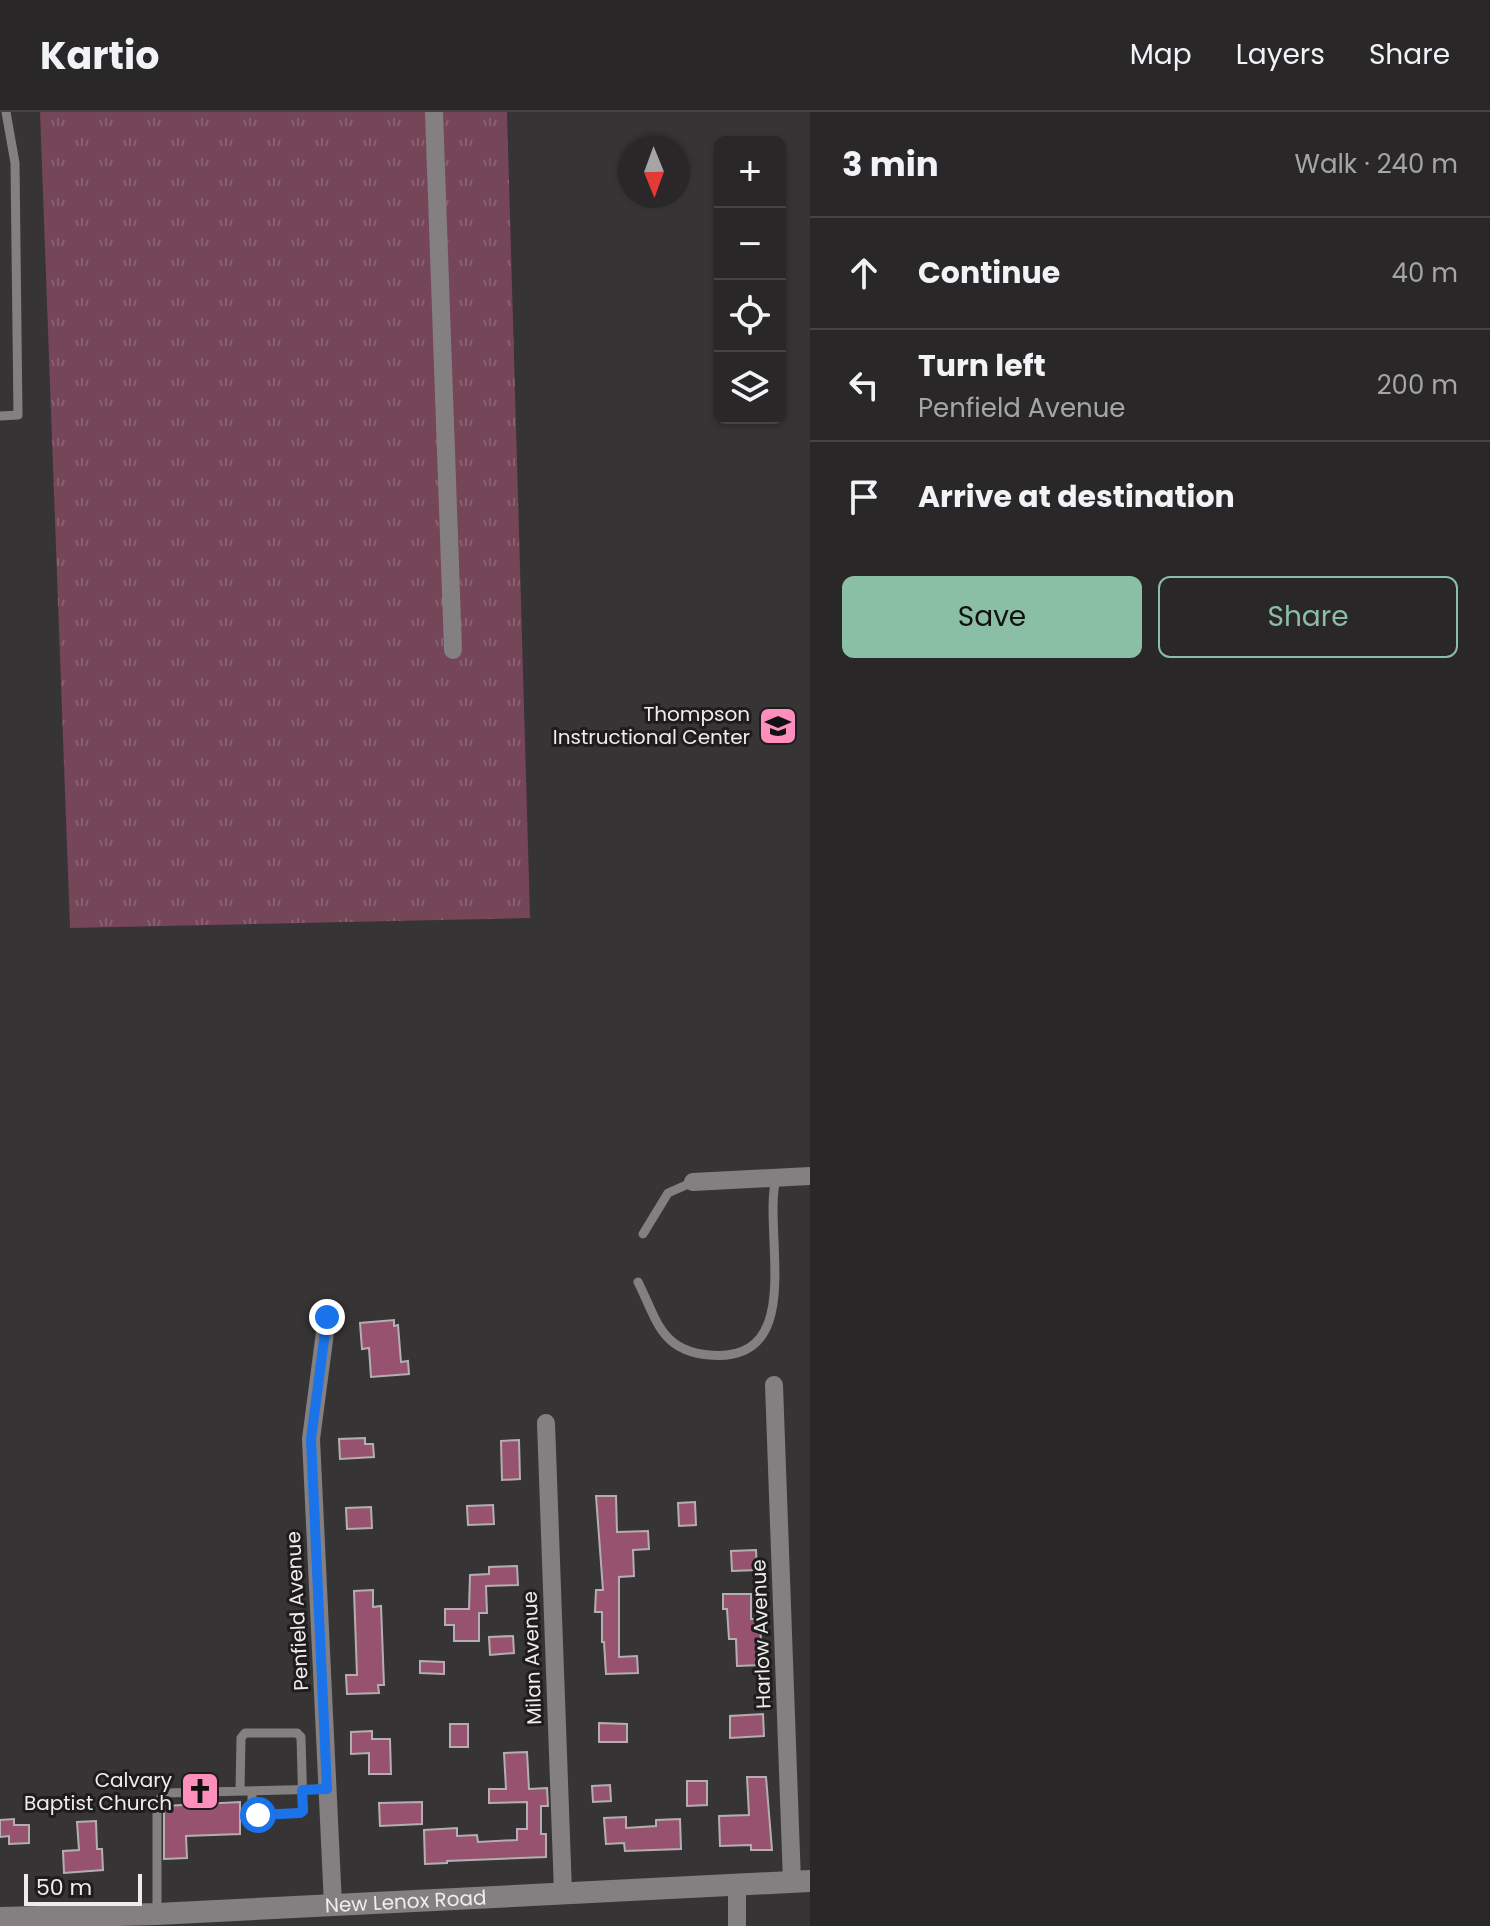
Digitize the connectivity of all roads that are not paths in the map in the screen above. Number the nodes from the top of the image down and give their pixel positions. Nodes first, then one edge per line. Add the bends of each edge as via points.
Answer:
1 (6, 112) edge
2 (434, 112) edge
3 (0, 416) edge
4 (453, 650) dead end
5 (810, 1176) edge
6 (776, 1178) junction
7 (693, 1182) joint
8 (643, 1234) dead end
9 (638, 1282) dead end
10 (327, 1317) dead end
11 (774, 1385) dead end
12 (546, 1423) dead end
13 (327, 1789) junction
14 (302, 1790) junction
15 (240, 1791) junction
16 (252, 1791) junction
17 (801, 1882) edge
18 (737, 1884) junction
19 (563, 1892) junction
20 (333, 1905) junction
21 (157, 1914) junction
22 (2, 1921) edge
23 (737, 1926) edge

1 - 3 lane via 15,163 18,415
2 - 4 street
5 - 6 street
6 - 7 street
6 - 9 lane via 773,1311 762,1338 752,1347 715,1356 679,1349 667,1340
7 - 8 lane via 668,1193
10 - 13 street, Penfield Avenue via 311,1439
11 - 17 street, Harlow Avenue
12 - 19 street, Milan Avenue
13 - 14 lane
13 - 20 street, Penfield Avenue
14 - 15 lane via 301,1737 245,1733
14 - 16 lane
14 - 16 lane via 300,1813 258,1815 252,1812
15 - 16 lane
15 - 21 lane via 165,1793 157,1802
17 - 18 street, New Lenox Road
18 - 19 street, New Lenox Road
18 - 23 street
19 - 20 street, New Lenox Road
20 - 21 street, New Lenox Road
21 - 22 street, New Lenox Road

